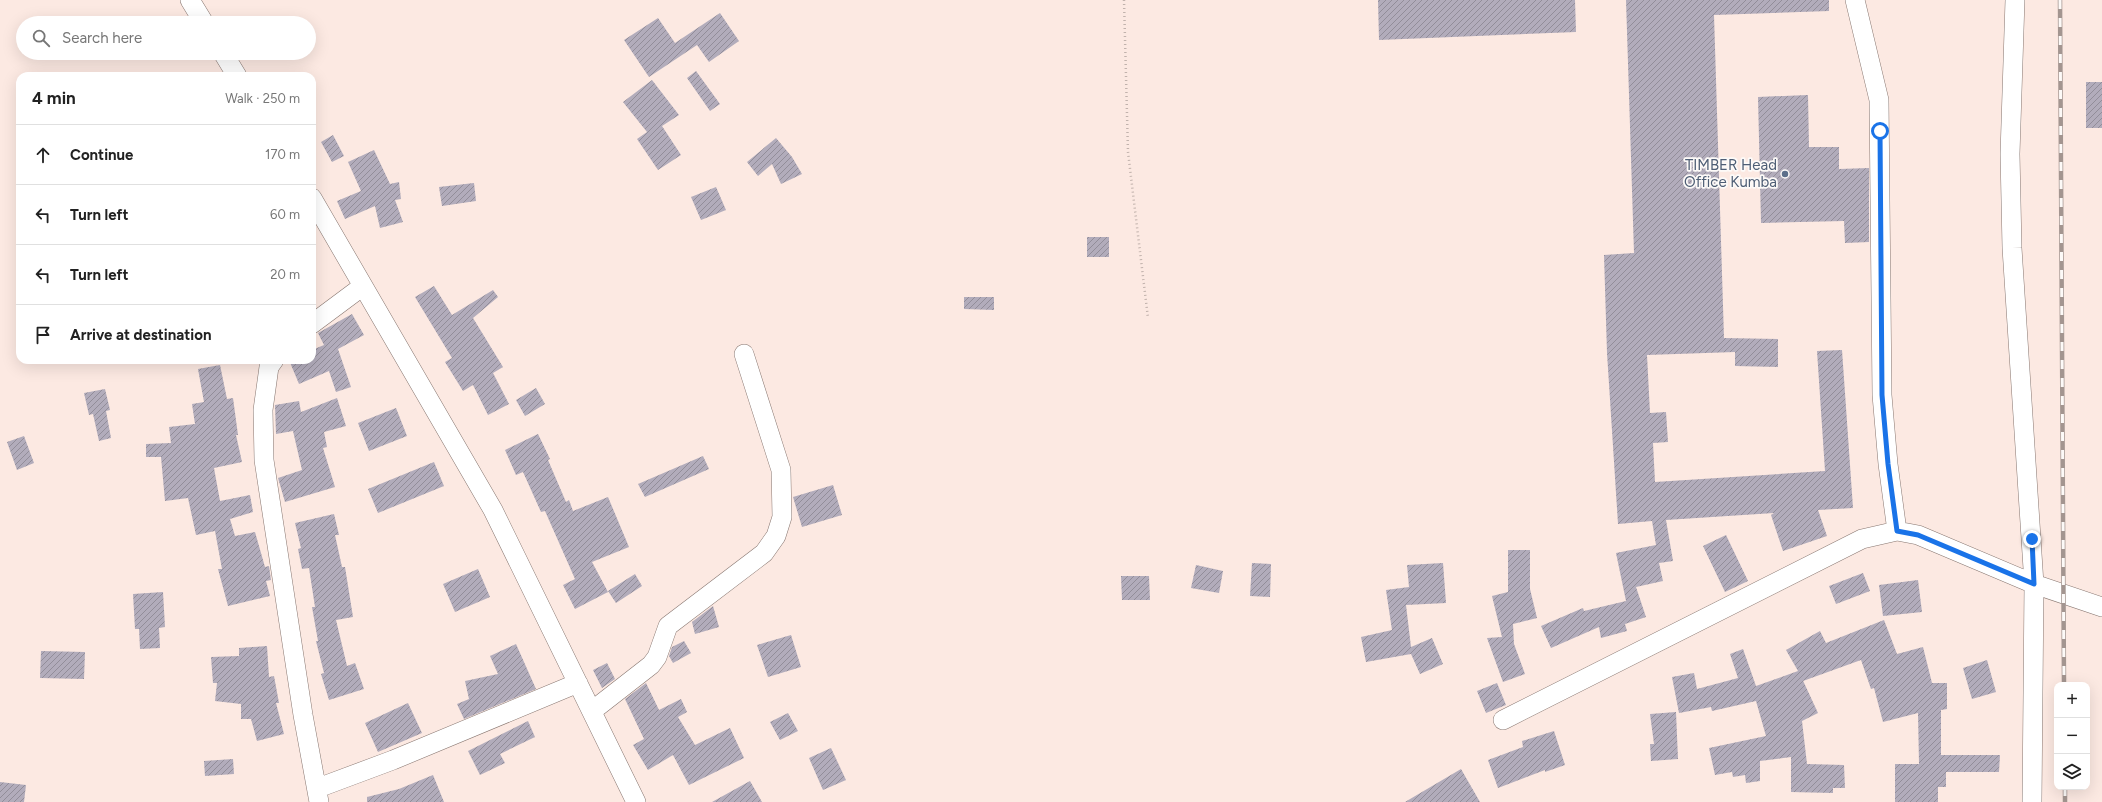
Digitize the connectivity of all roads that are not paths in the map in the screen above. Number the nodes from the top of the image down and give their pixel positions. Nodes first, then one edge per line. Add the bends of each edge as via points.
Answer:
1 (190, 0) edge
2 (1855, 0) edge
3 (2014, 0) edge
4 (200, 16) edge
5 (227, 60) edge
6 (235, 72) edge
7 (316, 205) edge
8 (363, 286) junction
9 (316, 321) edge
10 (744, 354) dead end
11 (271, 364) edge
12 (1897, 531) junction
13 (2034, 584) junction
14 (2102, 607) edge
15 (578, 683) junction
16 (592, 711) junction
17 (1504, 720) dead end
18 (319, 795) edge
19 (636, 802) edge
20 (2032, 802) edge

1 - 4 street
2 - 12 street via 1880,100 1882,395
3 - 13 street via 2010,154 2012,248
5 - 6 street
7 - 8 street
8 - 9 street
8 - 15 street via 493,510
10 - 16 street via 781,470 782,517 776,536 764,553 668,626 657,657 651,665
11 - 18 street via 263,410 264,460 303,714
12 - 13 street via 1918,535
12 - 17 street via 1862,539
13 - 14 street
13 - 20 street
15 - 16 street
15 - 18 street via 393,760
16 - 19 street

